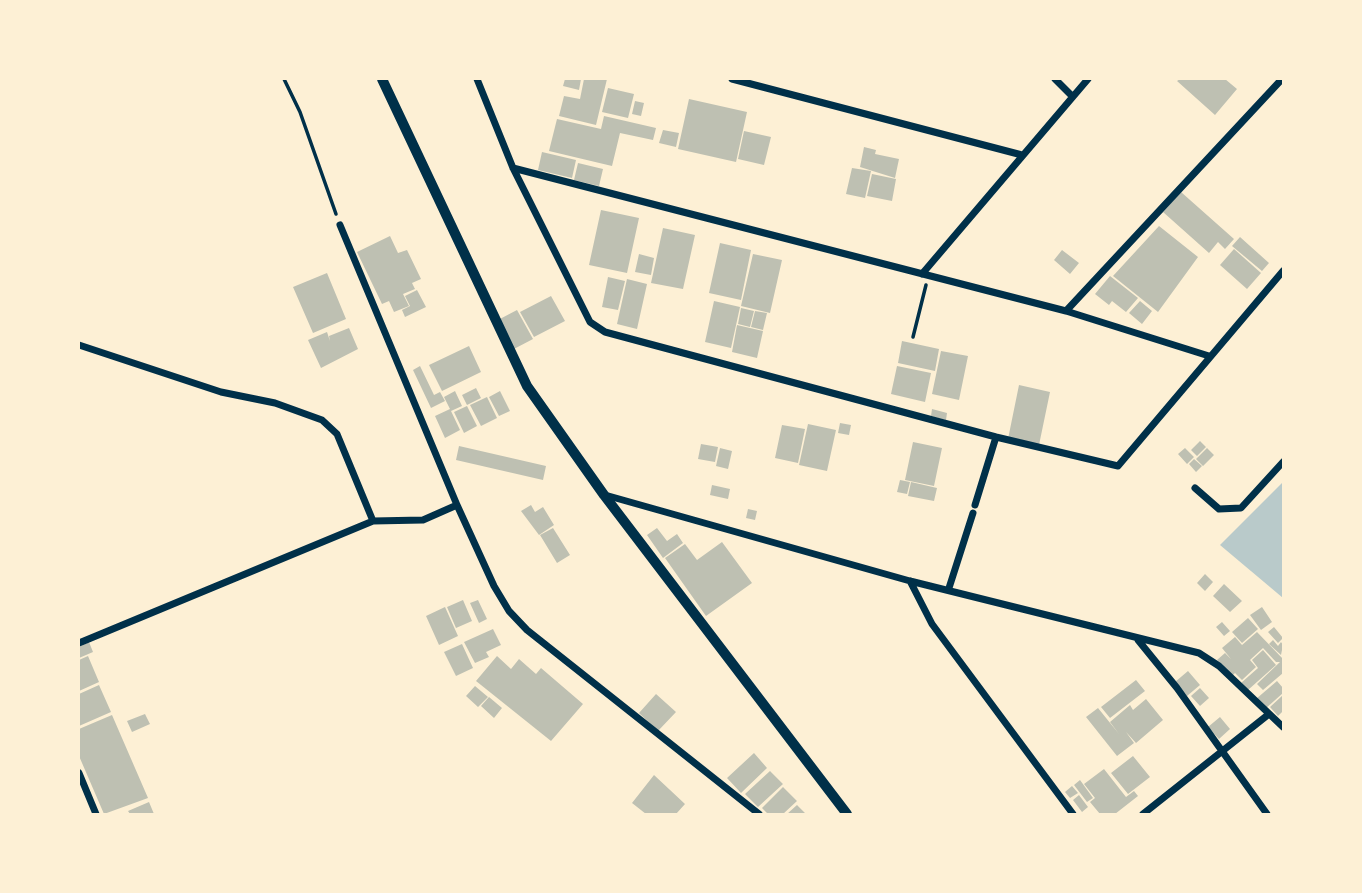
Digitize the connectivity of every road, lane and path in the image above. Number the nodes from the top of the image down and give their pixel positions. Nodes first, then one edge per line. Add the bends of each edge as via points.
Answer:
1 (284, 79) edge
2 (382, 79) edge
3 (477, 79) edge
4 (732, 79) edge
5 (1055, 79) edge
6 (1088, 79) edge
7 (1282, 79) edge
8 (1072, 96) junction
9 (1022, 155) junction
10 (513, 168) junction
11 (340, 225) joint
12 (1283, 271) edge
13 (922, 274) junction
14 (1066, 311) junction
15 (914, 337) dead end
16 (79, 345) edge
17 (1209, 356) junction
18 (996, 437) junction
19 (1283, 462) edge
20 (1195, 488) dead end
21 (604, 495) junction
22 (457, 505) junction
23 (373, 521) junction
24 (910, 581) junction
25 (948, 588) junction
26 (1138, 639) junction
27 (79, 643) edge
28 (1269, 714) junction
29 (1283, 727) edge
30 (1220, 752) junction
31 (79, 773) edge
32 (96, 814) edge
33 (759, 814) edge
34 (847, 814) edge
35 (1073, 814) edge
36 (1143, 814) edge
37 (1267, 814) edge

1 - 11 path
2 - 21 street via 527,387
3 - 10 street
4 - 9 street
5 - 8 street
6 - 8 street
7 - 14 street
8 - 9 street
9 - 13 street
10 - 13 street
10 - 18 street via 590,322 605,332
11 - 22 street
12 - 17 street
13 - 14 street
13 - 15 path via 926,291
14 - 17 street
16 - 23 street via 322,420 337,434
17 - 18 street via 1118,466
18 - 25 street
19 - 20 street via 1241,508 1219,509
21 - 24 street
21 - 34 street
22 - 23 street via 422,520
22 - 33 street via 494,586 527,630
23 - 27 street
24 - 25 street
24 - 35 street via 932,624
25 - 26 street
26 - 28 street via 1207,656
26 - 30 street
28 - 29 street
28 - 30 street
30 - 36 street
30 - 37 street
31 - 32 street

